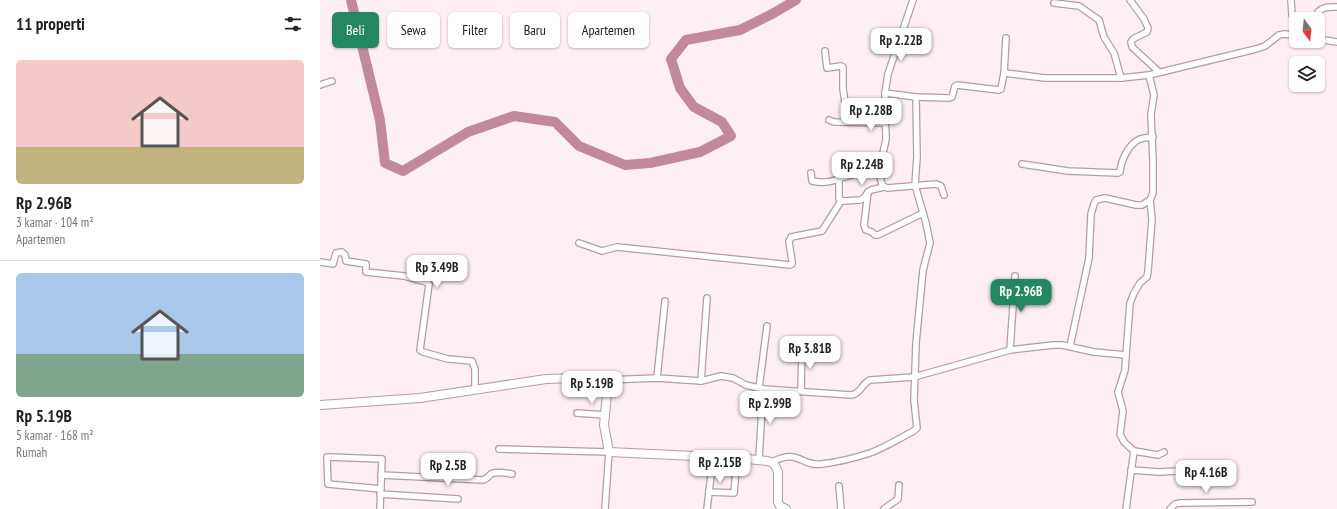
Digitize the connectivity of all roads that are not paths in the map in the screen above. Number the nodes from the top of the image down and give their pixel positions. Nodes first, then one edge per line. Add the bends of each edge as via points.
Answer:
1 (913, 0) edge
2 (1130, 0) edge
3 (1291, 0) edge
4 (1054, 3) dead end
5 (1337, 7) edge
6 (1292, 12) edge
7 (1318, 12) edge
8 (1289, 35) edge
9 (1006, 38) dead end
10 (1325, 40) edge
11 (1337, 42) edge
12 (825, 52) dead end
13 (1158, 71) junction
14 (1004, 73) junction
15 (1149, 74) junction
16 (1121, 78) junction
17 (332, 81) dead end
18 (320, 85) edge
19 (885, 93) junction
20 (916, 97) junction
21 (829, 120) dead end
22 (848, 122) junction
23 (885, 123) junction
24 (1153, 137) junction
25 (1022, 164) dead end
26 (811, 173) dead end
27 (880, 173) junction
28 (839, 180) junction
29 (916, 185) junction
30 (884, 187) junction
31 (868, 192) junction
32 (944, 195) dead end
33 (1150, 200) junction
34 (841, 201) junction
35 (923, 213) junction
36 (579, 243) dead end
37 (320, 262) edge
38 (1015, 276) dead end
39 (707, 298) dead end
40 (665, 300) dead end
41 (767, 326) dead end
42 (1070, 346) junction
43 (802, 348) dead end
44 (1010, 350) junction
45 (1126, 355) junction
46 (914, 377) junction
47 (657, 378) junction
48 (607, 380) junction
49 (701, 381) junction
50 (761, 388) junction
51 (475, 390) junction
52 (801, 391) junction
53 (320, 405) edge
54 (577, 413) dead end
55 (605, 415) junction
56 (499, 449) dead end
57 (1134, 451) junction
58 (609, 452) junction
59 (1164, 452) dead end
60 (713, 458) junction
61 (737, 458) junction
62 (759, 460) junction
63 (772, 462) junction
64 (1131, 470) junction
65 (1178, 471) dead end
66 (512, 474) dead end
67 (381, 475) junction
68 (899, 485) dead end
69 (839, 486) dead end
70 (380, 491) junction
71 (709, 492) junction
72 (458, 499) dead end
73 (1252, 502) dead end
74 (380, 509) edge
75 (606, 509) edge
76 (707, 509) edge
77 (786, 509) edge
78 (840, 509) edge
79 (884, 509) edge
80 (1126, 509) edge
81 (1170, 509) edge

1 - 19 street via 888,74
2 - 13 street via 1148,28 1147,32 1133,39 1132,47
3 - 6 street
4 - 16 street via 1079,6 1099,20 1104,37 1114,53
5 - 7 street via 1324,8
8 - 13 street via 1276,36 1261,48
9 - 14 street
10 - 11 street
12 - 22 street via 827,68 843,67
13 - 15 street
14 - 16 street via 1046,78
14 - 20 street via 999,90 957,85 951,97
15 - 16 street
15 - 24 street via 1154,94 1151,114
17 - 18 street
19 - 20 street
19 - 23 street
20 - 29 street
21 - 22 street
22 - 23 street
23 - 27 street via 886,139
24 - 25 street via 1142,138 1133,143 1118,173
24 - 33 street via 1153,186
26 - 28 street via 813,181 825,183
27 - 28 street via 857,173
27 - 30 street via 881,184
28 - 34 street
29 - 30 street
29 - 32 street via 939,184
29 - 35 street
30 - 31 street
31 - 34 street via 860,200
31 - 35 street via 864,225 866,230 875,235
33 - 42 street via 1142,205 1136,205 1105,198 1096,200 1091,214 1089,258
33 - 45 street via 1152,219 1148,271 1130,303
34 - 36 street via 822,231 791,237 790,265 617,247 602,251
35 - 46 street via 930,243 923,270
37 - 51 street via 333,264 336,253 342,252 346,255 346,261 366,264 366,272 404,276 428,284 420,350 448,359 472,361 475,369
38 - 44 street
39 - 49 street
40 - 47 street
41 - 50 street
42 - 44 street via 1053,345
42 - 45 street via 1094,352
43 - 52 street
44 - 46 street
45 - 57 street via 1125,370 1118,392 1123,410 1120,434
46 - 52 street via 870,380 854,395
46 - 63 street via 917,426 912,432 871,452 825,464 818,465 790,456
47 - 48 street
47 - 49 street
48 - 51 street via 601,377 546,379
48 - 55 street
49 - 50 street via 726,376 746,385
50 - 52 street
50 - 62 street
51 - 53 street via 401,400
54 - 55 street
55 - 58 street via 605,436
56 - 58 street
57 - 59 street via 1158,455
57 - 64 street
58 - 60 street
58 - 75 street
60 - 61 street
60 - 71 street
61 - 62 street
61 - 71 street via 734,493
62 - 63 street
63 - 77 street via 778,472 778,502
64 - 65 street
64 - 80 street
66 - 67 street via 496,473 486,480
67 - 70 street
67 - 70 street via 382,458 327,457 328,484
68 - 79 street via 898,499
69 - 78 street
70 - 72 street
70 - 74 street
71 - 76 street
73 - 81 street via 1181,503

